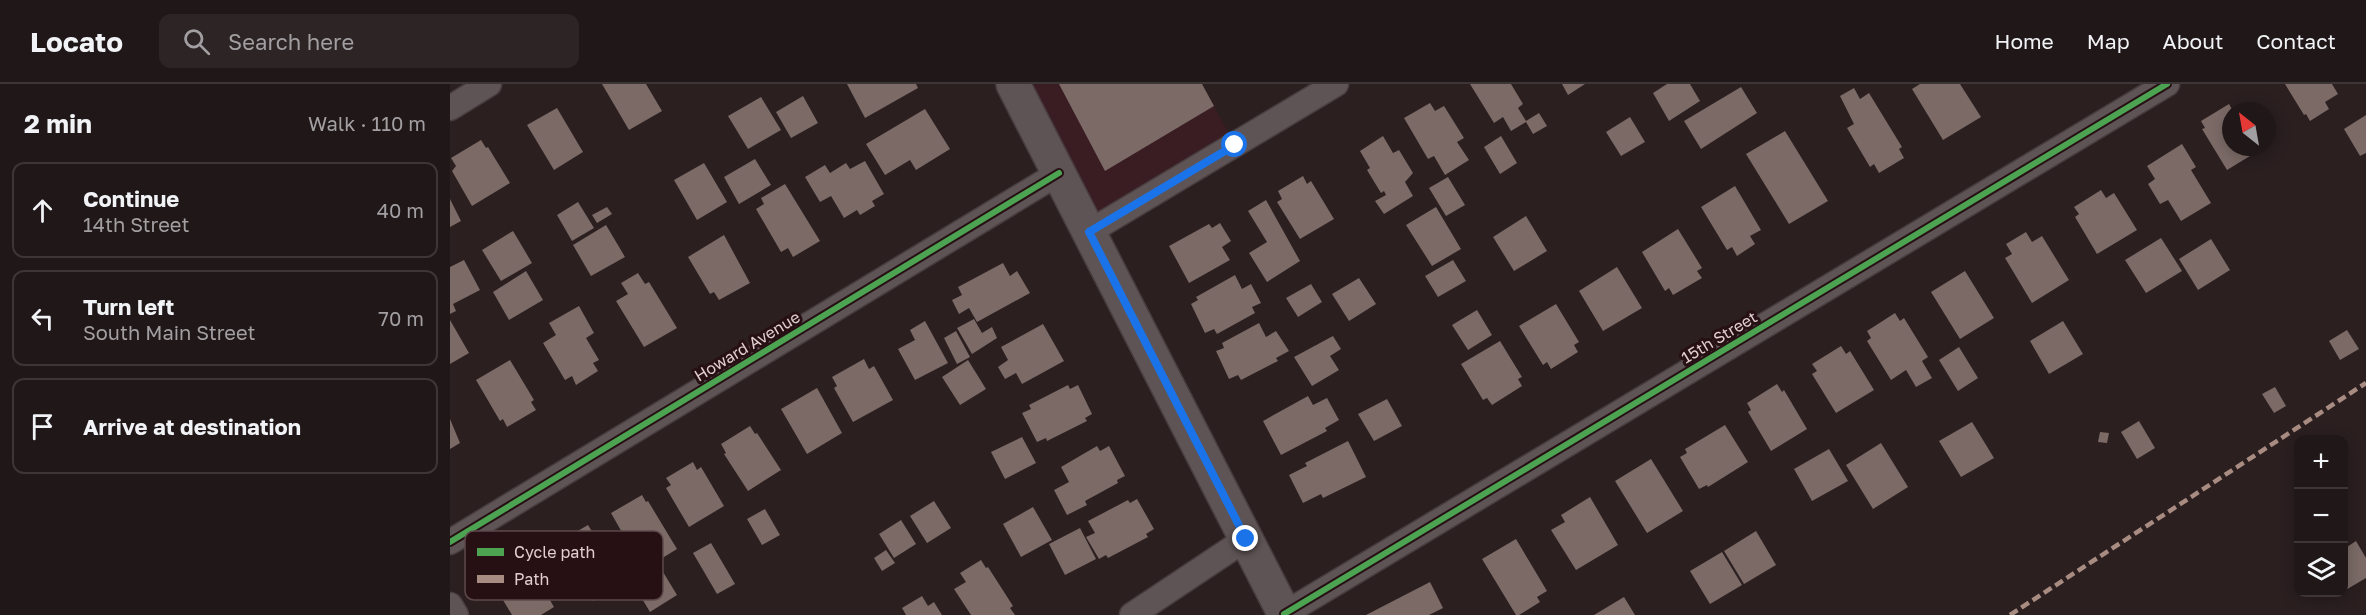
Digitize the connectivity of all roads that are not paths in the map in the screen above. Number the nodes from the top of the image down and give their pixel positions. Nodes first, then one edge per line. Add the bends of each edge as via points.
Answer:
1 (489, 84) edge
2 (1014, 84) edge
3 (1336, 84) edge
4 (2167, 84) edge
5 (2134, 92) edge
6 (450, 108) edge
7 (1059, 173) junction
8 (1089, 232) junction
9 (468, 531) edge
10 (465, 533) edge
11 (1246, 539) junction
12 (450, 542) edge
13 (450, 604) edge
14 (456, 615) edge
15 (1132, 615) edge
16 (1285, 615) edge

1 - 6 street
2 - 7 main road
3 - 8 street
4 - 5 street, 15th Street
5 - 16 street, 15th Street
7 - 8 main road
7 - 9 street, Howard Avenue
8 - 11 main road
10 - 12 street, Howard Avenue
11 - 15 street
11 - 16 main road
13 - 14 street

